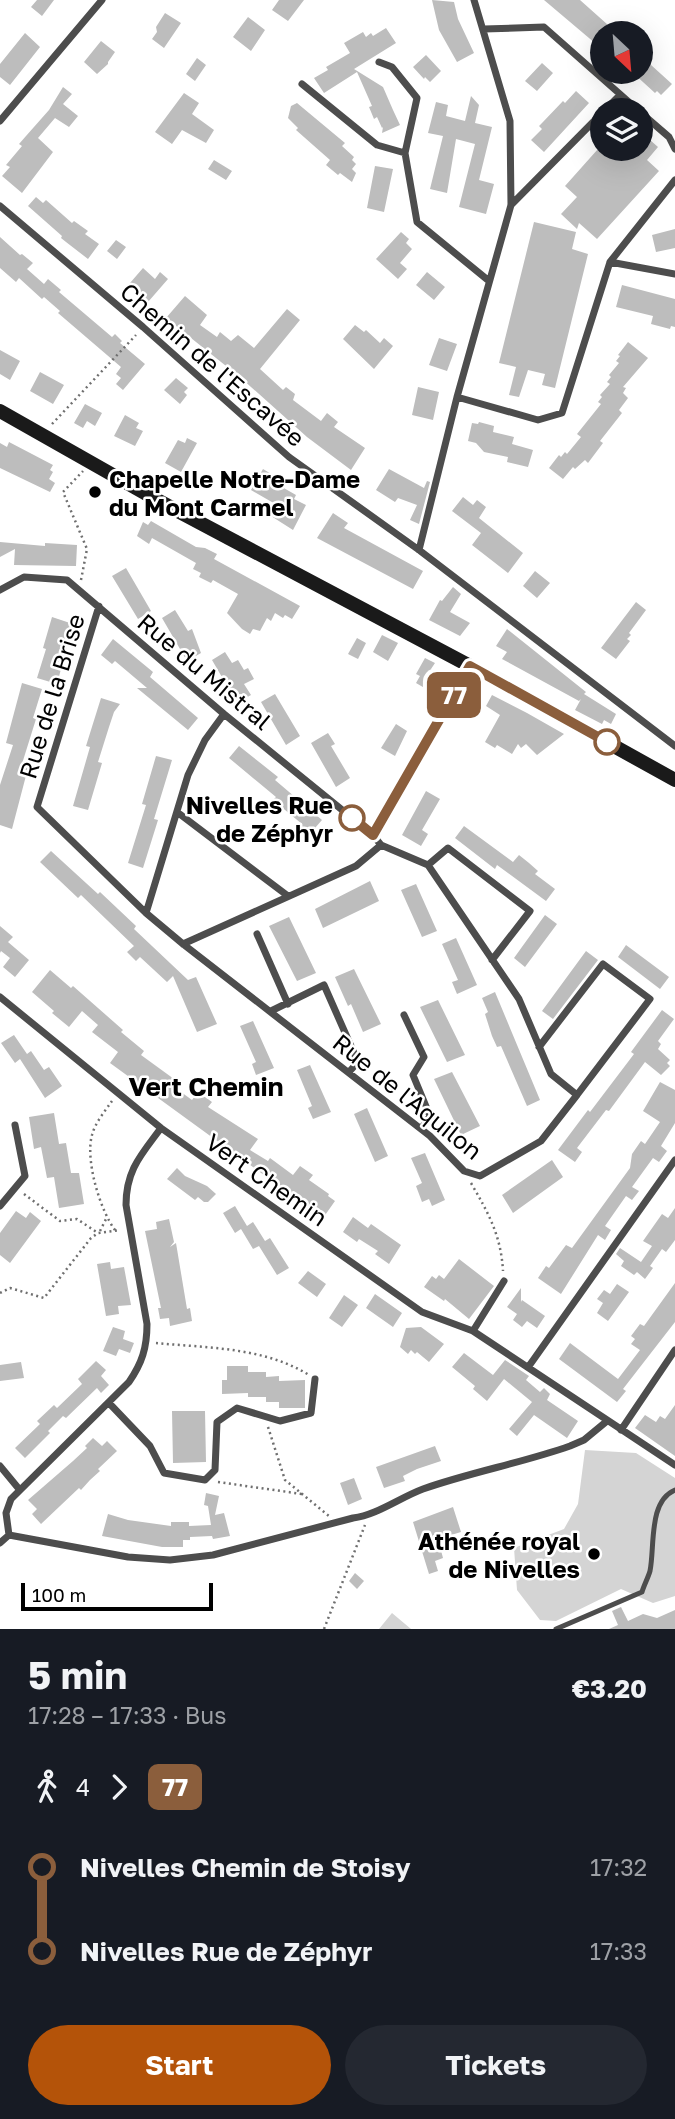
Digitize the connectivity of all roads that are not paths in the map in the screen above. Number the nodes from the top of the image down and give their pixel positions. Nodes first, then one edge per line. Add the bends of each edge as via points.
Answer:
1 (102, 0) edge
2 (474, 0) edge
3 (484, 29) junction
4 (379, 62) dead end
5 (302, 84) dead end
6 (620, 95) junction
7 (617, 98) edge
8 (624, 98) edge
9 (0, 121) edge
10 (653, 123) edge
11 (590, 125) edge
12 (675, 149) edge
13 (405, 153) junction
14 (675, 180) edge
15 (510, 205) junction
16 (0, 206) edge
17 (610, 262) junction
18 (675, 274) edge
19 (489, 281) junction
20 (457, 397) junction
21 (0, 411) edge
22 (419, 551) junction
23 (0, 590) edge
24 (99, 606) junction
25 (470, 666) junction
26 (224, 714) junction
27 (675, 746) edge
28 (675, 780) edge
29 (177, 812) junction
30 (373, 835) junction
31 (381, 845) junction
32 (428, 865) junction
33 (288, 896) junction
34 (146, 913) junction
35 (257, 934) dead end
36 (183, 944) junction
37 (492, 960) junction
38 (0, 997) edge
39 (288, 1003) junction
40 (271, 1011) junction
41 (404, 1015) dead end
42 (539, 1047) junction
43 (349, 1072) junction
44 (577, 1095) junction
45 (15, 1125) dead end
46 (161, 1128) junction
47 (421, 1129) junction
48 (675, 1160) edge
49 (0, 1206) edge
50 (504, 1281) road end
51 (473, 1331) junction
52 (675, 1349) edge
53 (529, 1366) junction
54 (315, 1379) road end
55 (109, 1402) junction
56 (607, 1421) junction
57 (621, 1430) junction
58 (675, 1465) edge
59 (0, 1466) edge
60 (19, 1489) junction
61 (675, 1490) edge
62 (9, 1535) junction
63 (0, 1543) edge
64 (556, 1629) edge

1 - 9 street
2 - 3 street
3 - 6 street via 544,27
3 - 15 street via 510,121
4 - 13 street via 392,67 417,98
5 - 13 street via 377,145
6 - 7 street
6 - 8 street
10 - 12 street
11 - 15 street
13 - 19 street via 417,222
14 - 17 street
15 - 19 street
16 - 22 street, Chemin de l'Escavée via 289,457
17 - 18 street
17 - 20 street via 562,413 538,420
19 - 20 street
20 - 22 street
21 - 25 main road
22 - 27 street, Chemin de l'Escavée
23 - 24 street, Rue du Mistral via 24,578 67,580
24 - 26 street, Rue du Mistral
24 - 34 street, Rue de la Brise via 37,807
25 - 28 main road
25 - 30 street
26 - 29 street via 188,775
26 - 30 street, Rue du Mistral
29 - 33 street
29 - 34 street
30 - 31 street, Rue du Mistral
31 - 32 street
31 - 33 street via 356,866
32 - 37 street
32 - 37 street via 448,848 530,911
33 - 36 street
34 - 36 street, Rue de la Brise
35 - 39 street
36 - 40 street, Rue de l'Aquilon
37 - 42 street via 519,999
38 - 46 street, Vert Chemin
39 - 40 street
39 - 43 street via 324,985 358,1062
40 - 43 street, Rue de l'Aquilon
41 - 47 street via 424,1057 412,1075 430,1116
42 - 44 street via 551,1074
42 - 44 street, Rue de l'Aquilon via 603,964 650,999
43 - 47 street, Rue de l'Aquilon
44 - 47 street, Rue de l'Aquilon via 541,1141 480,1176 464,1171
45 - 49 street via 25,1176
46 - 51 street, Vert Chemin via 422,1312
46 - 55 street via 126,1186 147,1342 135,1374
48 - 53 street
50 - 51 street
51 - 53 street, Vert Chemin
52 - 57 street
53 - 56 street, Vert Chemin
54 - 55 street via 311,1413 280,1421 237,1408 217,1422 215,1470 205,1480 164,1473 150,1446
55 - 60 street
56 - 57 street, Vert Chemin
56 - 62 street via 570,1446 420,1490 368,1516 212,1555 170,1560 128,1557
57 - 58 street, Vert Chemin
59 - 60 street
60 - 62 street via 6,1513
61 - 64 lane via 658,1508 650,1572 642,1592
62 - 63 street

